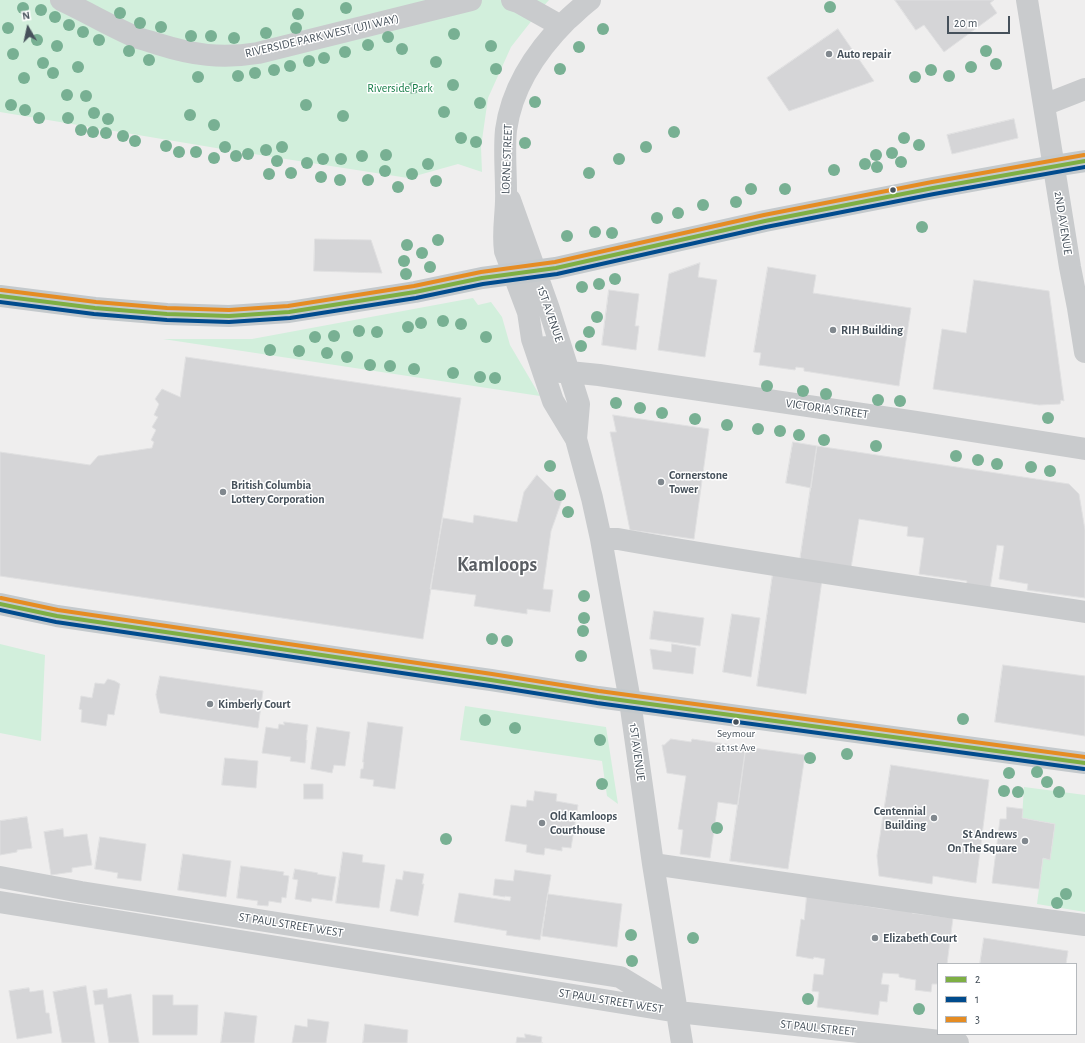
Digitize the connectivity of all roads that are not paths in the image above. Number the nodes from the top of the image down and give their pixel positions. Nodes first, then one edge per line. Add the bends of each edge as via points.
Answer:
1 (61, 0) edge
2 (471, 0) edge
3 (512, 0) edge
4 (590, 0) edge
5 (1027, 0) edge
6 (561, 26) junction
7 (1085, 89) edge
8 (1044, 106) junction
9 (1085, 161) edge
10 (1054, 166) junction
11 (506, 191) junction
12 (535, 271) junction
13 (513, 274) junction
14 (0, 296) edge
15 (1082, 308) edge
16 (528, 312) junction
17 (1085, 352) edge
18 (569, 372) junction
19 (576, 439) junction
20 (1085, 449) edge
21 (601, 539) junction
22 (0, 604) edge
23 (1085, 612) edge
24 (630, 702) junction
25 (1085, 763) edge
26 (653, 864) junction
27 (0, 877) edge
28 (0, 902) edge
29 (1085, 925) edge
30 (678, 1012) junction
31 (682, 1043) edge
32 (958, 1043) edge

1 - 2 street, RIVERSIDE PARK WEST (UJI WAY) via 138,38 208,56 258,53
3 - 6 street
4 - 6 street, LORNE STREET
5 - 8 street, 2ND AVENUE
6 - 11 street, LORNE STREET via 530,65 514,97 506,129
7 - 8 street
8 - 10 street, 2ND AVENUE
9 - 10 main road
10 - 12 main road via 764,221
10 - 15 street, 2ND AVENUE via 1070,267
11 - 12 street, 1ST AVENUE
11 - 13 street, LORNE STREET via 504,243
12 - 13 main road
12 - 18 street, 1ST AVENUE
13 - 14 main road via 358,302 289,312 229,316 160,314
13 - 16 street, 1ST AVENUE
15 - 17 street, 2ND AVENUE
16 - 18 street, VICTORIA STREET via 542,335 552,365 560,372
16 - 19 street, 1ST AVENUE via 532,339 553,401
18 - 19 street, 1ST AVENUE via 579,404
18 - 20 street, VICTORIA STREET
19 - 21 street, 1ST AVENUE
21 - 23 street via 618,539 892,584
21 - 24 street, 1ST AVENUE
22 - 24 main road via 57,616
24 - 25 main road
24 - 26 street, 1ST AVENUE
26 - 29 street
26 - 30 street, 1ST AVENUE
27 - 30 street, ST PAUL STREET WEST via 620,977
28 - 30 street, ST PAUL STREET WEST
30 - 31 street, 1ST AVENUE
30 - 32 street, ST PAUL STREET

